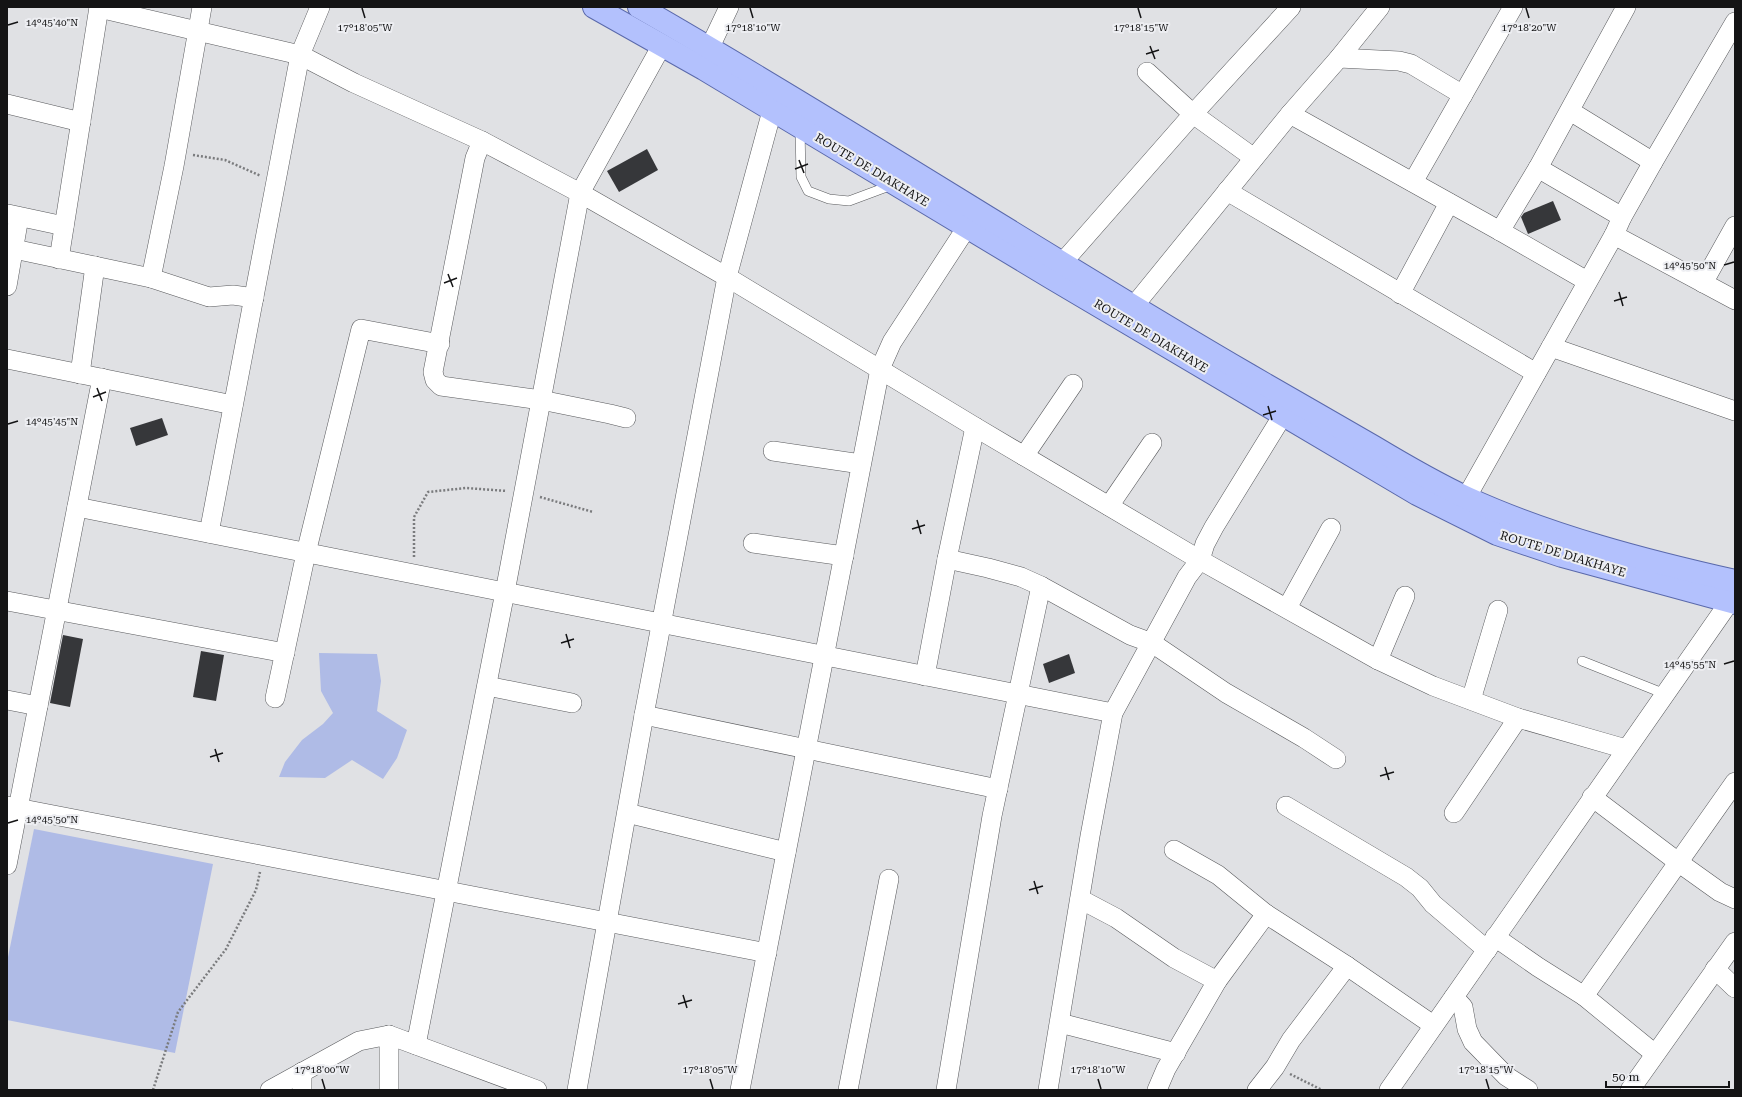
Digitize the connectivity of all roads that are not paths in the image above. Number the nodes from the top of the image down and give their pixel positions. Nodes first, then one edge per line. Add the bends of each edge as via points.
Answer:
1 (202, 7) edge
2 (320, 7) edge
3 (594, 7) edge
4 (639, 7) edge
5 (729, 7) edge
6 (1291, 7) edge
7 (1380, 7) edge
8 (1513, 7) edge
9 (1626, 7) edge
10 (99, 8) edge
11 (1735, 22) edge
12 (198, 31) junction
13 (662, 45) junction
14 (710, 48) junction
15 (300, 55) junction
16 (1339, 58) junction
17 (1147, 72) dead end
18 (778, 89) junction
19 (1463, 95) junction
20 (7, 104) edge
21 (772, 109) junction
22 (1570, 111) junction
23 (1194, 114) junction
24 (1290, 114) junction
25 (81, 122) junction
26 (800, 127) junction
27 (482, 141) junction
28 (1254, 158) junction
29 (1653, 162) junction
30 (1538, 168) junction
31 (1413, 182) junction
32 (895, 184) junction
33 (1227, 191) junction
34 (580, 193) junction
35 (1449, 203) junction
36 (13, 216) edge
37 (1622, 217) junction
38 (64, 226) junction
39 (1735, 226) edge
40 (967, 227) junction
41 (1500, 231) junction
42 (1614, 235) junction
43 (14, 249) junction
44 (59, 259) junction
45 (1063, 262) junction
46 (95, 266) junction
47 (727, 277) junction
48 (151, 278) junction
49 (1587, 282) junction
50 (1703, 283) junction
51 (7, 286) edge
52 (1400, 294) junction
53 (254, 298) junction
54 (1735, 300) edge
55 (1133, 307) junction
56 (440, 344) junction
57 (1551, 347) junction
58 (7, 359) edge
59 (880, 369) junction
60 (1536, 373) junction
61 (80, 374) junction
62 (102, 378) junction
63 (1073, 384) dead end
64 (541, 400) junction
65 (233, 405) junction
66 (1735, 411) edge
67 (1283, 415) junction
68 (626, 418) dead end
69 (975, 427) junction
70 (1152, 443) dead end
71 (773, 451) dead end
72 (1024, 456) junction
73 (861, 464) junction
74 (1466, 498) junction
75 (1109, 506) junction
76 (77, 507) junction
77 (1331, 528) dead end
78 (209, 533) junction
79 (754, 543) dead end
80 (306, 553) junction
81 (844, 556) junction
82 (947, 559) junction
83 (1200, 560) junction
84 (1041, 586) junction
85 (505, 592) junction
86 (1734, 595) edge
87 (1405, 596) dead end
88 (7, 601) edge
89 (1287, 608) junction
90 (1498, 610) dead end
91 (56, 611) junction
92 (662, 623) junction
93 (1152, 643) junction
94 (285, 653) junction
95 (825, 656) junction
96 (1378, 660) junction
97 (1582, 661) dead end
98 (925, 676) junction
99 (487, 686) junction
100 (1017, 694) junction
101 (1665, 694) junction
102 (275, 698) dead end
103 (7, 700) edge
104 (1471, 700) junction
105 (572, 703) dead end
106 (38, 706) junction
107 (1113, 713) junction
108 (644, 715) junction
109 (1518, 718) junction
110 (1626, 749) junction
111 (806, 750) junction
112 (1336, 759) dead end
113 (1735, 782) edge
114 (998, 789) junction
115 (1592, 797) junction
116 (1286, 806) dead end
117 (13, 807) edge
118 (627, 812) junction
119 (1454, 813) dead end
120 (1174, 850) dead end
121 (786, 852) junction
122 (1678, 862) junction
123 (7, 865) edge
124 (889, 879) dead end
125 (446, 891) junction
126 (1080, 899) junction
127 (1735, 899) edge
128 (1266, 914) junction
129 (607, 922) junction
130 (1735, 942) edge
131 (1491, 943) junction
132 (767, 953) junction
133 (1347, 966) junction
134 (1716, 969) junction
135 (1217, 981) junction
136 (1735, 988) edge
137 (1584, 996) junction
138 (1454, 997) junction
139 (1060, 1023) junction
140 (1433, 1026) junction
141 (389, 1035) junction
142 (416, 1045) junction
143 (1176, 1053) junction
144 (1655, 1054) junction
145 (302, 1081) edge
146 (1506, 1083) edge
147 (1636, 1088) edge
148 (270, 1090) edge
149 (389, 1090) edge
150 (537, 1090) edge
151 (577, 1090) edge
152 (740, 1090) edge
153 (848, 1090) edge
154 (946, 1090) edge
155 (1048, 1090) edge
156 (1158, 1090) edge
157 (1257, 1090) edge
158 (1390, 1090) edge
159 (1528, 1090) edge

1 - 12 street
2 - 15 street
3 - 13 main road, ROUTE DE DIAKHAYE
4 - 14 main road, ROUTE DE DIAKHAYE
5 - 14 street
6 - 23 street
7 - 16 street
8 - 19 street
9 - 22 street
10 - 12 street
10 - 25 street
11 - 29 street
12 - 15 street
12 - 48 street
13 - 21 main road, ROUTE DE DIAKHAYE
13 - 34 street
14 - 18 main road, ROUTE DE DIAKHAYE
15 - 27 street via 354,83
15 - 53 street
16 - 19 street via 1400,61 1411,64
16 - 24 street
17 - 23 street
18 - 21 street
18 - 45 main road, ROUTE DE DIAKHAYE
19 - 31 street
20 - 25 street
21 - 26 main road, ROUTE DE DIAKHAYE
21 - 47 street
22 - 29 street
22 - 30 street
23 - 28 street
23 - 45 street
24 - 28 street
24 - 31 street
25 - 38 street
26 - 32 main road, ROUTE DE DIAKHAYE
26 - 32 lane via 801,177 808,191 829,199 849,201
27 - 34 street
27 - 56 street via 475,158
28 - 33 street
29 - 37 street
30 - 37 street
30 - 41 street
31 - 35 street
32 - 40 main road, ROUTE DE DIAKHAYE
33 - 52 street
33 - 55 street
34 - 47 street
34 - 64 street
35 - 41 street
35 - 52 street
36 - 38 street
36 - 43 street
37 - 42 street
38 - 44 street
39 - 50 street
40 - 59 street via 892,342
40 - 67 main road, ROUTE DE DIAKHAYE
41 - 49 street
42 - 49 street
42 - 50 street
43 - 44 street
43 - 51 street
44 - 46 street
45 - 55 main road, ROUTE DE DIAKHAYE
46 - 48 street
46 - 61 street
47 - 59 street
47 - 92 street
48 - 53 street via 209,296 233,295
49 - 57 street
50 - 54 street
52 - 60 street
53 - 65 street
55 - 74 main road, ROUTE DE DIAKHAYE
56 - 64 street via 433,372 435,380 441,386
56 - 80 street via 361,329
57 - 60 street
57 - 66 street
58 - 61 street
59 - 69 street
59 - 73 street
60 - 74 street
61 - 62 street
62 - 65 street
62 - 76 street
63 - 72 street
64 - 68 street
64 - 85 street
65 - 78 street
67 - 83 street via 1214,527
67 - 86 main road, ROUTE DE DIAKHAYE via 1417,494 1497,534 1562,556
69 - 72 street
69 - 82 street
70 - 75 street
71 - 73 street
72 - 75 street
73 - 81 street
74 - 86 main road, ROUTE DE DIAKHAYE via 1528,523 1605,547
75 - 83 street
76 - 78 street
76 - 91 street
77 - 89 street
78 - 80 street
79 - 81 street
80 - 85 street
80 - 94 street
81 - 95 street
82 - 84 street via 988,568
82 - 98 street
83 - 89 street
83 - 93 street via 1187,577
84 - 93 street via 1130,635
84 - 100 street
85 - 92 street
85 - 99 street
86 - 101 street
87 - 96 street
88 - 91 street
89 - 96 street
90 - 104 street
91 - 94 street
91 - 106 street
92 - 95 street
92 - 108 street
93 - 107 street
93 - 112 street via 1226,693
94 - 102 street
95 - 98 street
95 - 111 street
96 - 104 street via 1433,686
97 - 101 lane
98 - 100 street
99 - 105 street
99 - 125 street
100 - 107 street
100 - 114 street
101 - 110 street
103 - 106 street
104 - 109 street
106 - 117 street
107 - 126 street
108 - 111 street
108 - 118 street
109 - 110 street
109 - 119 street
110 - 115 street
111 - 114 street
111 - 121 street
113 - 122 street
114 - 154 street
115 - 122 street
115 - 131 street
116 - 131 street via 1406,877 1420,888 1433,904
117 - 123 street
117 - 125 street
118 - 121 street
118 - 129 street
120 - 128 street via 1218,875
121 - 132 street
122 - 127 street via 1720,892
122 - 137 street
124 - 153 street
125 - 129 street
125 - 142 street
126 - 135 street via 1116,918 1174,958
126 - 139 street
128 - 133 street
128 - 135 street
129 - 132 street
129 - 151 street
130 - 134 street
131 - 137 street via 1538,967
131 - 138 street
132 - 152 street
133 - 140 street
133 - 157 street
134 - 136 street
134 - 144 street
135 - 143 street
137 - 144 street
138 - 140 street
138 - 146 street via 1463,1007 1473,1042
139 - 143 street
139 - 155 street
140 - 158 street
141 - 142 street
141 - 145 street via 359,1041
141 - 149 street
142 - 150 street
143 - 156 street
144 - 147 street
145 - 148 street
146 - 159 street

